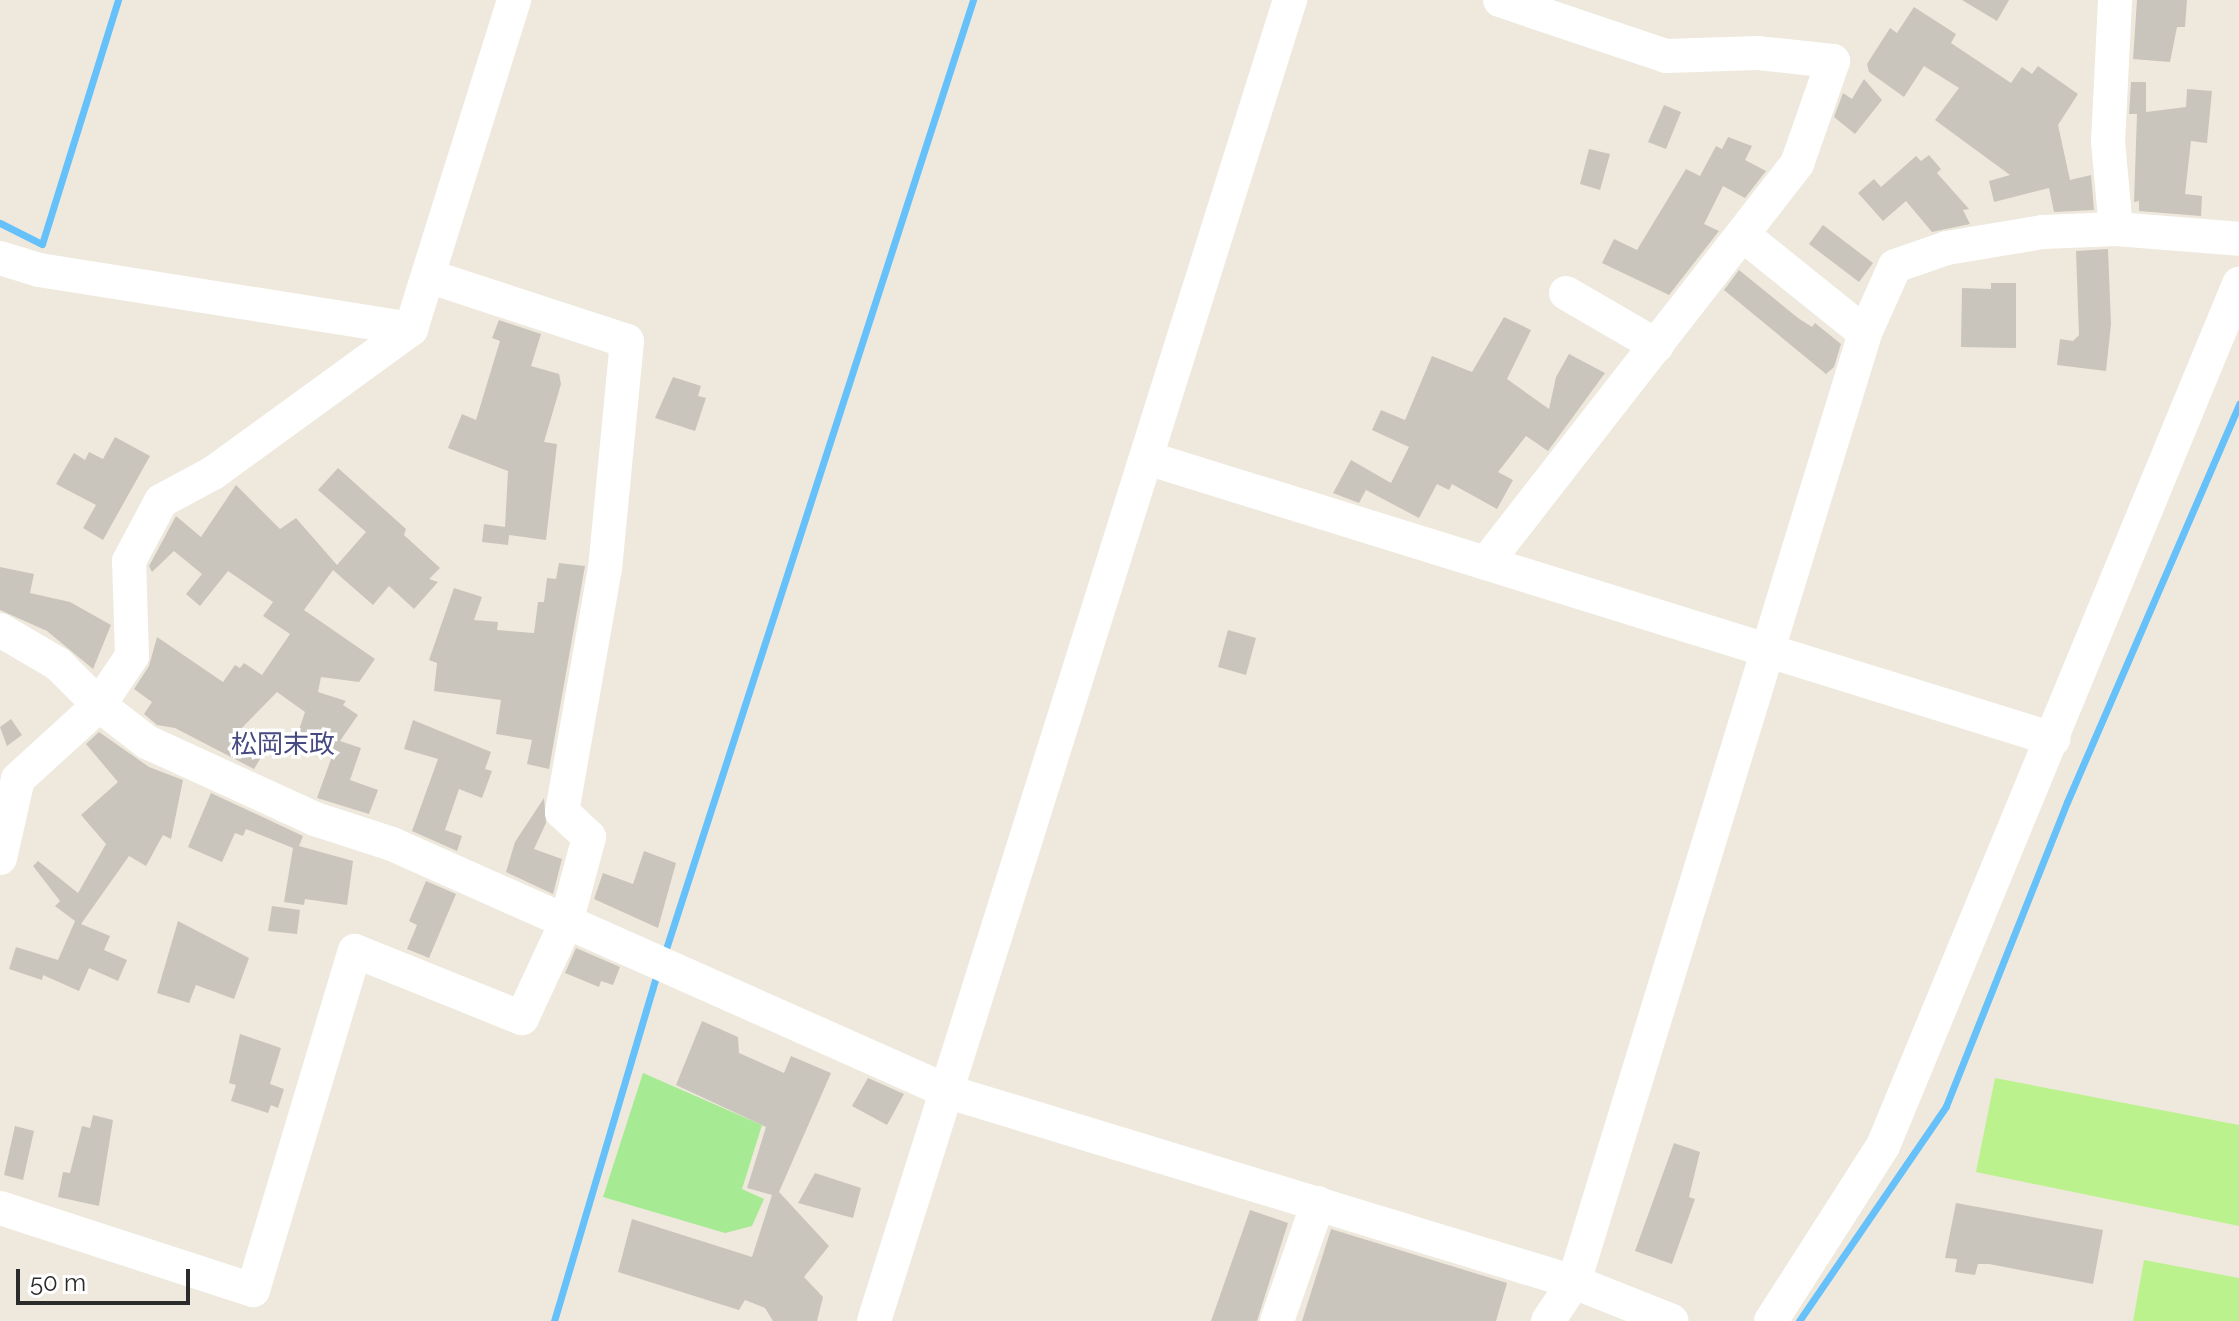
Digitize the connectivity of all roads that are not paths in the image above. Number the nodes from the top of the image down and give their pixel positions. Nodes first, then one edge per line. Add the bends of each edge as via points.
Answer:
1 (514, 0) edge
2 (1290, 0) edge
3 (1500, 0) edge
4 (2115, 0) edge
5 (1554, 8) edge
6 (2116, 229) junction
7 (1743, 235) junction
8 (2239, 239) edge
9 (0, 258) edge
10 (428, 276) junction
11 (2239, 284) edge
12 (1566, 293) dead end
13 (411, 329) junction
14 (1865, 333) junction
15 (1657, 346) junction
16 (1147, 458) junction
17 (1486, 563) junction
18 (0, 630) edge
19 (1766, 650) junction
20 (99, 705) junction
21 (2053, 739) junction
22 (9, 777) edge
23 (0, 858) edge
24 (566, 923) junction
25 (949, 1092) junction
26 (1318, 1203) junction
27 (0, 1208) edge
28 (1574, 1282) junction
29 (874, 1321) edge
30 (1277, 1321) edge
31 (1548, 1321) edge
32 (1672, 1321) edge
33 (1771, 1321) edge

1 - 10 street
2 - 16 street
3 - 5 street
4 - 6 street via 2108,141
5 - 7 street via 1666,56 1758,53 1833,61 1797,164
6 - 8 street
6 - 14 street via 2043,232 1961,246 1895,266
7 - 14 street
7 - 15 street
9 - 13 street via 39,270
10 - 13 street
10 - 24 street via 627,341 605,569 562,812 589,837
11 - 21 street
12 - 15 street
13 - 20 street via 213,473 161,501 129,561 132,656
14 - 19 street
15 - 17 street
16 - 17 street
16 - 25 street
17 - 19 street
18 - 20 street via 58,664
19 - 21 street
19 - 28 street
20 - 22 street
20 - 24 street via 147,742 196,765 315,819 392,844
21 - 33 street via 1883,1146
22 - 23 street
24 - 25 street
24 - 27 street via 522,1018 355,951 253,1290
25 - 26 street
25 - 29 street
26 - 28 street
26 - 30 street
28 - 31 street
28 - 32 street

